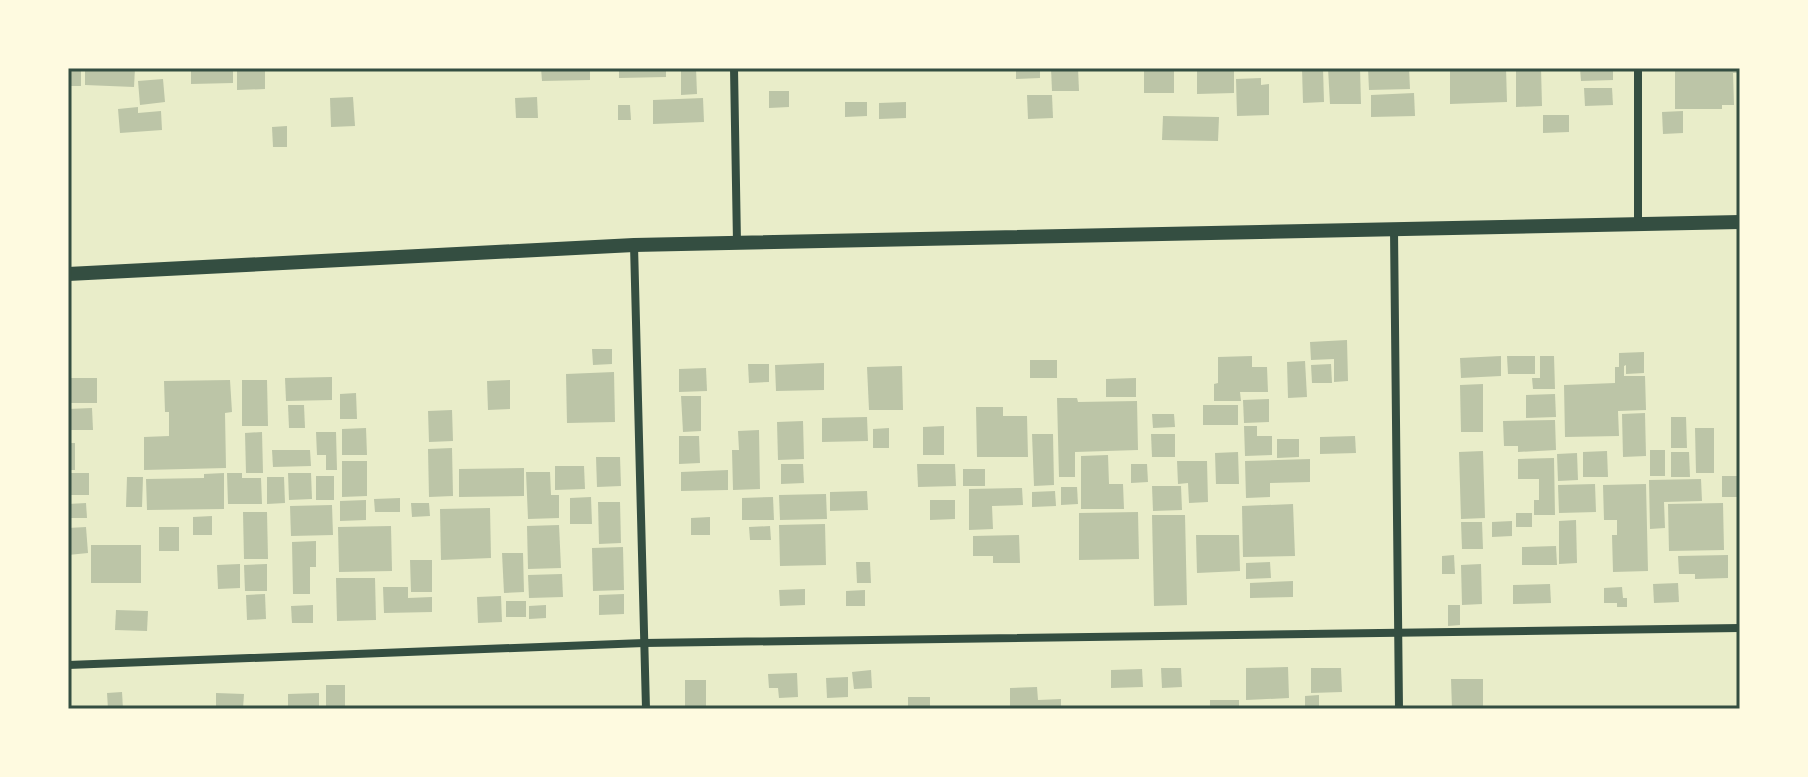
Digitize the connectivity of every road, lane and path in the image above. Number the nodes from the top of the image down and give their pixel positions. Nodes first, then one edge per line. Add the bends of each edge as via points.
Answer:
1 (734, 68) edge
2 (1638, 68) edge
3 (1740, 222) edge
4 (1638, 224) junction
5 (1394, 230) junction
6 (737, 243) junction
7 (634, 245) junction
8 (68, 274) edge
9 (1740, 628) edge
10 (1398, 634) junction
11 (644, 643) junction
12 (68, 665) edge
13 (646, 709) edge
14 (1399, 709) edge

1 - 6 street
2 - 4 street
3 - 4 street
4 - 5 street
5 - 6 street
5 - 10 street
6 - 7 street
7 - 8 street
7 - 11 street
9 - 10 street
10 - 11 street
10 - 14 street
11 - 12 street
11 - 13 street

